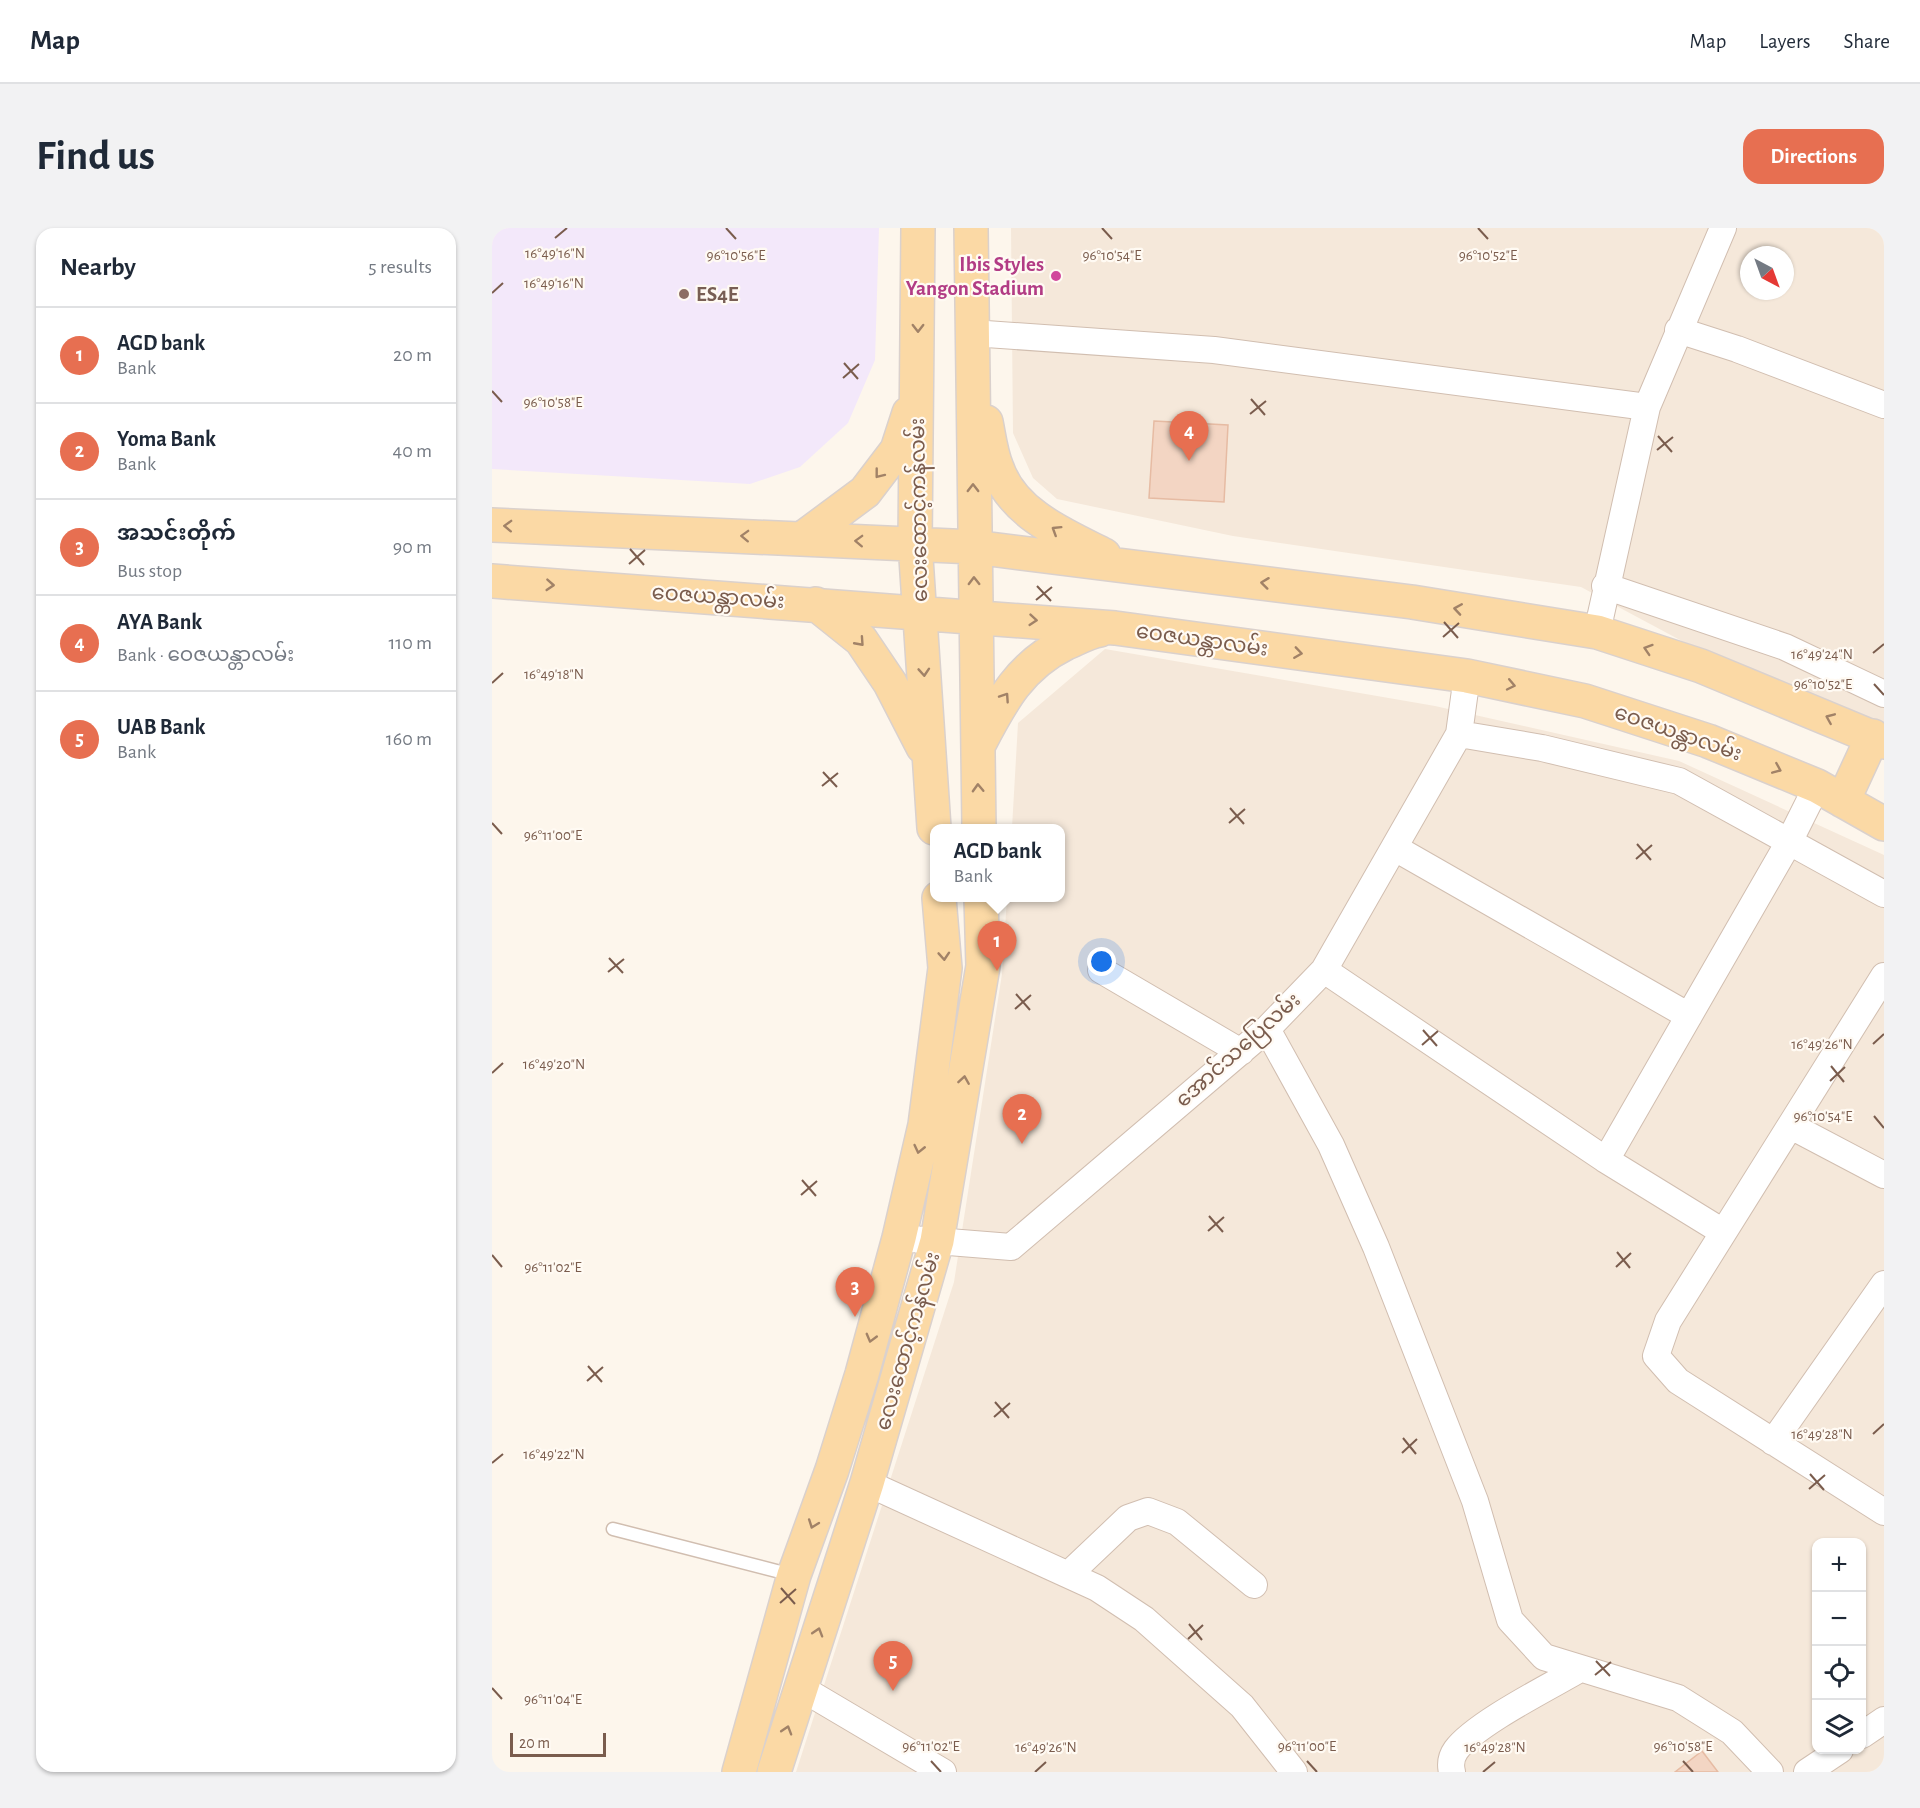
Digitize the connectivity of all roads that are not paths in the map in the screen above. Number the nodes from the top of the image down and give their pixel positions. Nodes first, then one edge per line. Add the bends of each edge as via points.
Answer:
1 (918, 228) edge
2 (971, 228) edge
3 (1723, 228) edge
4 (1678, 330) junction
5 (972, 348) junction
6 (918, 383) junction
7 (1884, 405) edge
8 (1647, 407) junction
9 (492, 525) edge
10 (803, 538) junction
11 (915, 543) junction
12 (974, 547) junction
13 (1127, 566) junction
14 (492, 581) edge
15 (1605, 586) junction
16 (816, 604) junction
17 (920, 613) junction
18 (975, 615) junction
19 (1115, 628) junction
20 (1597, 632) junction
21 (1467, 676) junction
22 (1884, 694) edge
23 (1459, 734) junction
24 (1878, 739) edge
25 (977, 748) junction
26 (929, 757) junction
27 (1830, 793) junction
28 (934, 824) edge
29 (979, 824) edge
30 (1884, 825) edge
31 (1789, 842) junction
32 (1395, 848) junction
33 (1884, 894) edge
34 (939, 902) edge
35 (981, 902) edge
36 (1101, 970) dead end
37 (1324, 970) junction
38 (1884, 976) edge
39 (1689, 1016) junction
40 (1267, 1029) junction
41 (1241, 1052) junction
42 (1791, 1126) junction
43 (1606, 1160) junction
44 (1884, 1175) edge
45 (1723, 1232) junction
46 (899, 1238) junction
47 (937, 1241) junction
48 (1884, 1284) edge
49 (1773, 1442) junction
50 (867, 1483) junction
51 (1884, 1512) edge
52 (613, 1529) dead end
53 (1069, 1574) junction
54 (794, 1575) junction
55 (833, 1584) junction
56 (1254, 1585) dead end
57 (1580, 1668) junction
58 (801, 1688) junction
59 (1884, 1720) edge
60 (1866, 1732) edge
61 (1833, 1754) edge
62 (739, 1772) edge
63 (774, 1772) edge
64 (943, 1772) edge
65 (1294, 1772) edge
66 (1452, 1772) edge
67 (1770, 1772) edge
68 (1807, 1772) edge

1 -> 6 main road, လေးထောင့်ကန်လမ်း
2 - 5 main road
3 - 4 street
4 - 7 street
4 - 8 street
5 - 8 street via 1214,350
12 -> 5 main road
13 -> 5 main road via 1059,533 1021,506 997,470
6 -> 10 main road via 897,450 865,492
6 - 11 main road, လေးထောင့်ကန်လမ်း
8 - 15 street
10 -> 9 main road
11 -> 10 main road
11 - 12 main road
11 - 17 main road, လေးထောင့်ကန်လမ်း
12 - 13 main road
18 -> 12 main road
20 -> 13 main road via 1412,602
14 -> 16 main road, ဝေဇယန္တာလမ်း
15 - 20 street
15 - 22 street via 1785,647
16 - 17 main road, ဝေဇယန္တာလမ်း
16 -> 26 main road via 861,640 890,683
17 - 18 main road, ဝေဇယန္တာလမ်း
17 -> 26 main road, လေးထောင့်ကန်လမ်း
18 -> 19 main road, ဝေဇယန္တာလမ်း
18 - 25 main road
19 -> 21 main road, ဝေဇယန္တာလမ်း
25 -> 19 main road via 1002,700 1024,671 1054,649 1089,632
24 -> 20 main road via 1701,666
21 - 23 street, အောင်သပြေလမ်း
21 -> 27 main road, ဝေဇယန္တာလမ်း via 1585,701 1708,741
23 - 31 street via 1542,748 1679,781
23 - 32 street, အောင်သပြေလမ်း
24 - 27 main road
29 -> 25 main road
26 - 28 main road, လေးထောင့်ကန်လမ်း
27 - 30 main road, ဝေဇယန္တာလမ်း
27 - 31 street
31 - 33 street
31 - 39 street
32 - 37 street, အောင်သပြေလမ်း
32 - 39 street
34 -> 46 main road, လေးထောင့်ကန်လမ်း via 945,968 925,1125
47 -> 35 main road, လေးထောင့်ကန်လမ်း via 983,966
36 - 41 street
37 - 40 street, အောင်သပြေလမ်း
37 - 43 street
38 - 42 street
39 - 43 street
40 - 41 street, အောင်သပြေလမ်း
40 - 57 street via 1330,1146 1376,1247 1475,1501 1510,1620 1544,1657
41 - 47 street, အောင်သပြေလမ်း via 1011,1247
42 - 44 street
42 - 45 street
43 - 45 street
45 - 49 street via 1668,1321 1656,1356 1678,1381
46 - 47 street, အောင်သပြေလမ်း
46 -> 54 main road, လေးထောင့်ကန်လမ်း via 832,1470
47 - 50 main road, လေးထောင့်ကန်လမ်း
48 - 49 street
49 - 51 street
50 - 53 street
50 - 55 main road, လေးထောင့်ကန်လမ်း
52 - 54 lane
53 - 56 street via 1128,1518 1148,1511 1177,1522
53 - 65 street via 1144,1619 1242,1706
54 - 55 main road
54 - 62 main road, လေးထောင့်ကန်လမ်း
58 -> 55 main road, လေးထောင့်ကန်လမ်း
57 - 66 street via 1471,1735 1455,1752 1450,1764
57 - 67 street via 1678,1698 1732,1732
63 -> 58 main road, လေးထောင့်ကန်လမ်း
58 - 64 street
59 - 60 street
61 - 68 street

